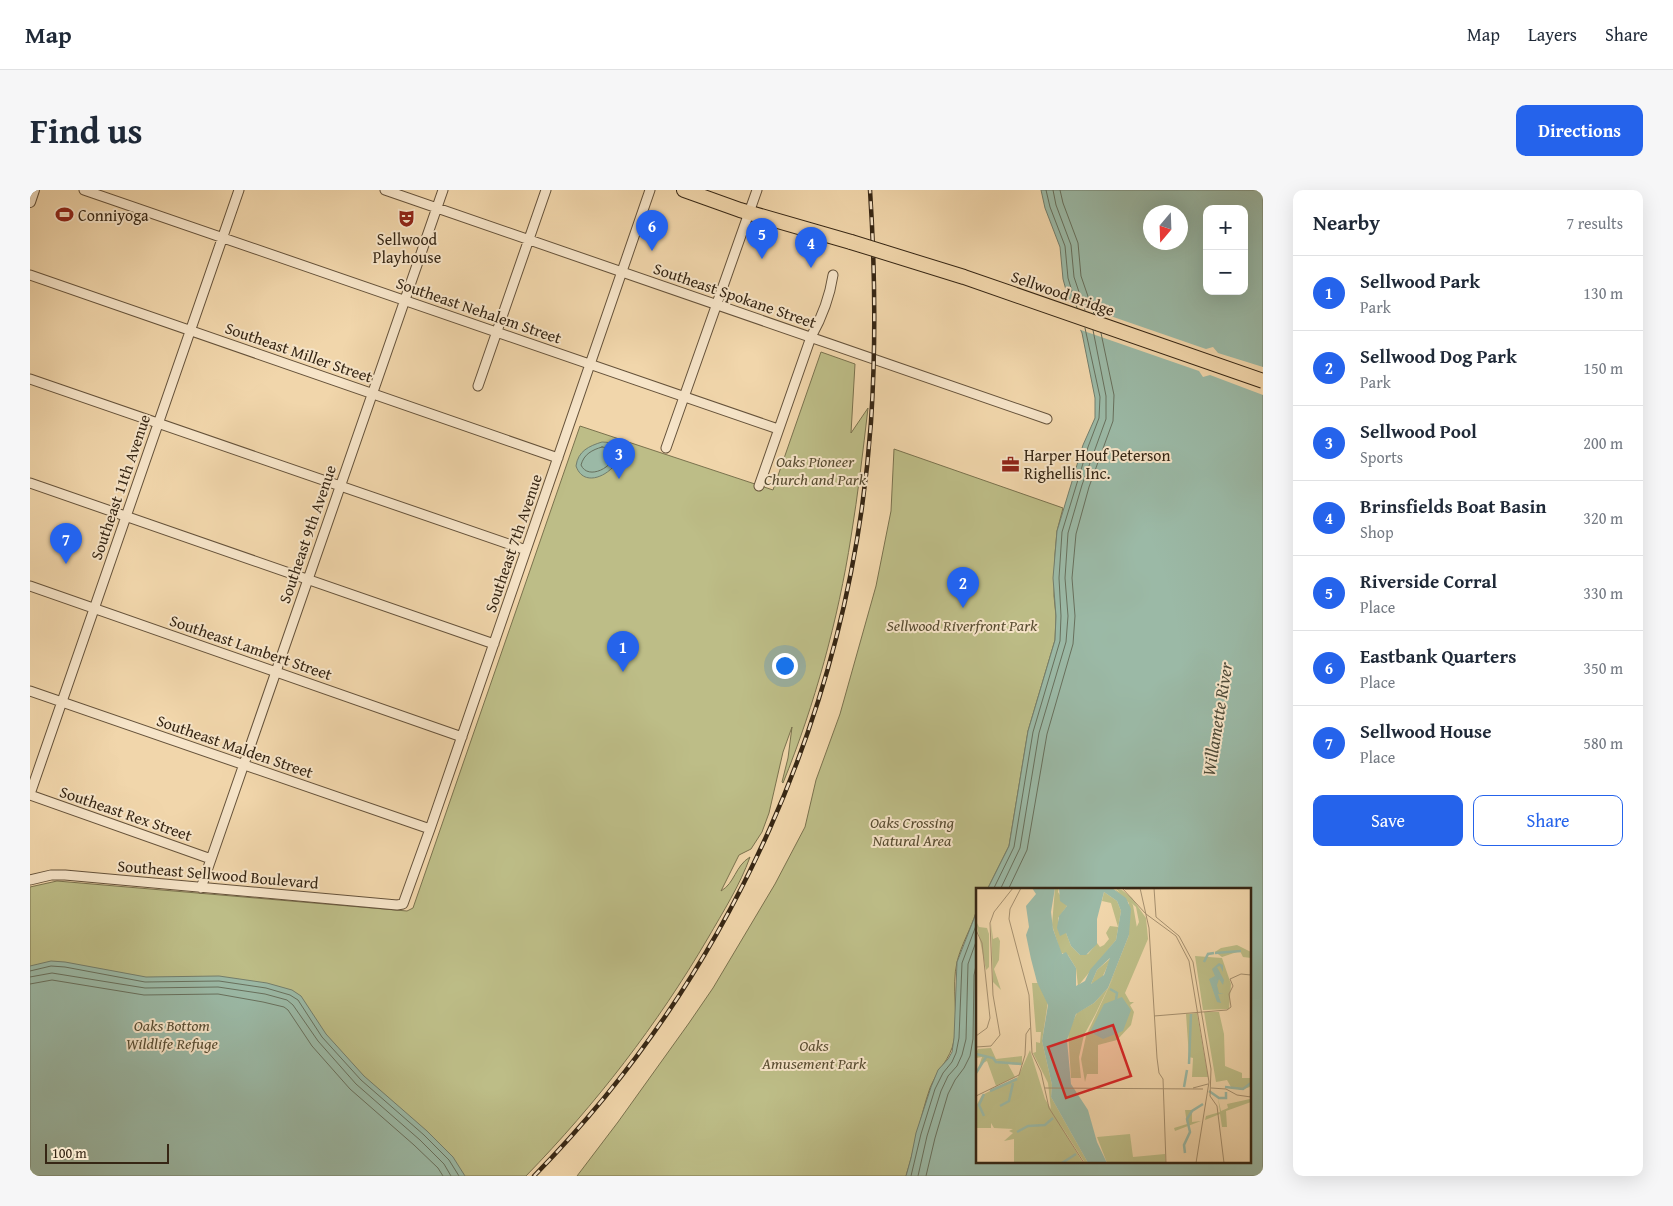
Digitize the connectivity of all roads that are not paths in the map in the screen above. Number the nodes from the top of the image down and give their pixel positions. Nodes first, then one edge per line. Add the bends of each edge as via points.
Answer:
1 (34, 190) edge
2 (84, 190) edge
3 (239, 190) edge
4 (385, 190) edge
5 (442, 190) edge
6 (546, 190) edge
7 (650, 190) edge
8 (684, 190) edge
9 (757, 190) edge
10 (30, 202) edge
11 (437, 208) junction
12 (749, 212) junction
13 (223, 238) junction
14 (529, 240) junction
15 (622, 272) junction
16 (30, 275) edge
17 (833, 275) dead end
18 (404, 300) junction
19 (716, 304) junction
20 (191, 331) junction
21 (497, 332) junction
22 (811, 337) junction
23 (590, 365) junction
24 (30, 379) edge
25 (1263, 381) edge
26 (478, 386) dead end
27 (372, 393) junction
28 (683, 397) junction
29 (1048, 419) dead end
30 (158, 423) junction
31 (778, 430) junction
32 (666, 448) dead end
33 (558, 458) junction
34 (30, 484) edge
35 (339, 486) junction
36 (759, 486) dead end
37 (126, 517) junction
38 (526, 550) junction
39 (308, 579) junction
40 (30, 586) edge
41 (94, 608) junction
42 (494, 644) junction
43 (276, 672) junction
44 (30, 691) edge
45 (62, 702) junction
46 (462, 737) junction
47 (244, 765) junction
48 (30, 794) edge
49 (430, 829) junction
50 (212, 859) junction
51 (30, 880) edge
52 (201, 888) junction
53 (403, 904) joint

1 - 10 street
2 - 13 street, Southeast Nehalem Street
3 - 13 street, Southeast 11th Avenue
4 - 11 street, Southeast Spokane Street
5 - 11 street, Southeast 9th Avenue
6 - 14 street
7 - 15 street, Southeast 7th Avenue
8 - 12 main road, Sellwood Bridge
9 - 12 street
11 - 14 street, Southeast Spokane Street
11 - 18 street, Southeast 9th Avenue
12 - 19 street
12 - 25 main road, Sellwood Bridge, bridge via 964,277
13 - 18 street, Southeast Nehalem Street
13 - 20 street, Southeast 11th Avenue
14 - 15 street, Southeast Spokane Street
14 - 21 street
15 - 19 street, Southeast Spokane Street
15 - 23 street, Southeast 7th Avenue
16 - 20 street, Southeast Miller Street
17 - 22 street
18 - 21 street, Southeast Nehalem Street
18 - 27 street, Southeast 9th Avenue
19 - 22 street, Southeast Spokane Street
19 - 28 street
20 - 27 street, Southeast Miller Street
20 - 30 street, Southeast 11th Avenue
21 - 23 street, Southeast Nehalem Street
21 - 26 street
22 - 29 street, Southeast Spokane Street
22 - 31 street
23 - 28 street, Southeast Nehalem Street
23 - 33 street, Southeast 7th Avenue
24 - 30 street
27 - 33 street, Southeast Miller Street
27 - 35 street, Southeast 9th Avenue
28 - 31 street, Southeast Nehalem Street
28 - 32 street
30 - 35 street
30 - 37 street, Southeast 11th Avenue
31 - 36 street
33 - 38 street, Southeast 7th Avenue
34 - 37 street
35 - 38 street
35 - 39 street, Southeast 9th Avenue
37 - 39 street
37 - 41 street, Southeast 11th Avenue
38 - 42 street, Southeast 7th Avenue
39 - 42 street
39 - 43 street, Southeast 9th Avenue
40 - 41 street, Southeast Lambert Street
41 - 43 street, Southeast Lambert Street
41 - 45 street, Southeast 11th Avenue
42 - 46 street, Southeast 7th Avenue
43 - 46 street, Southeast Lambert Street
43 - 47 street, Southeast 9th Avenue
44 - 45 street, Southeast Malden Street
45 - 47 street, Southeast Malden Street
45 - 48 street, Southeast 11th Avenue
46 - 49 street, Southeast 7th Avenue
47 - 49 street, Southeast Malden Street
47 - 50 street, Southeast 9th Avenue
48 - 50 street, Southeast Rex Street
49 - 53 street, Southeast 7th Avenue
50 - 52 street, Southeast 9th Avenue
51 - 52 street, Southeast Sellwood Boulevard via 58,875
52 - 53 street, Southeast Sellwood Boulevard

